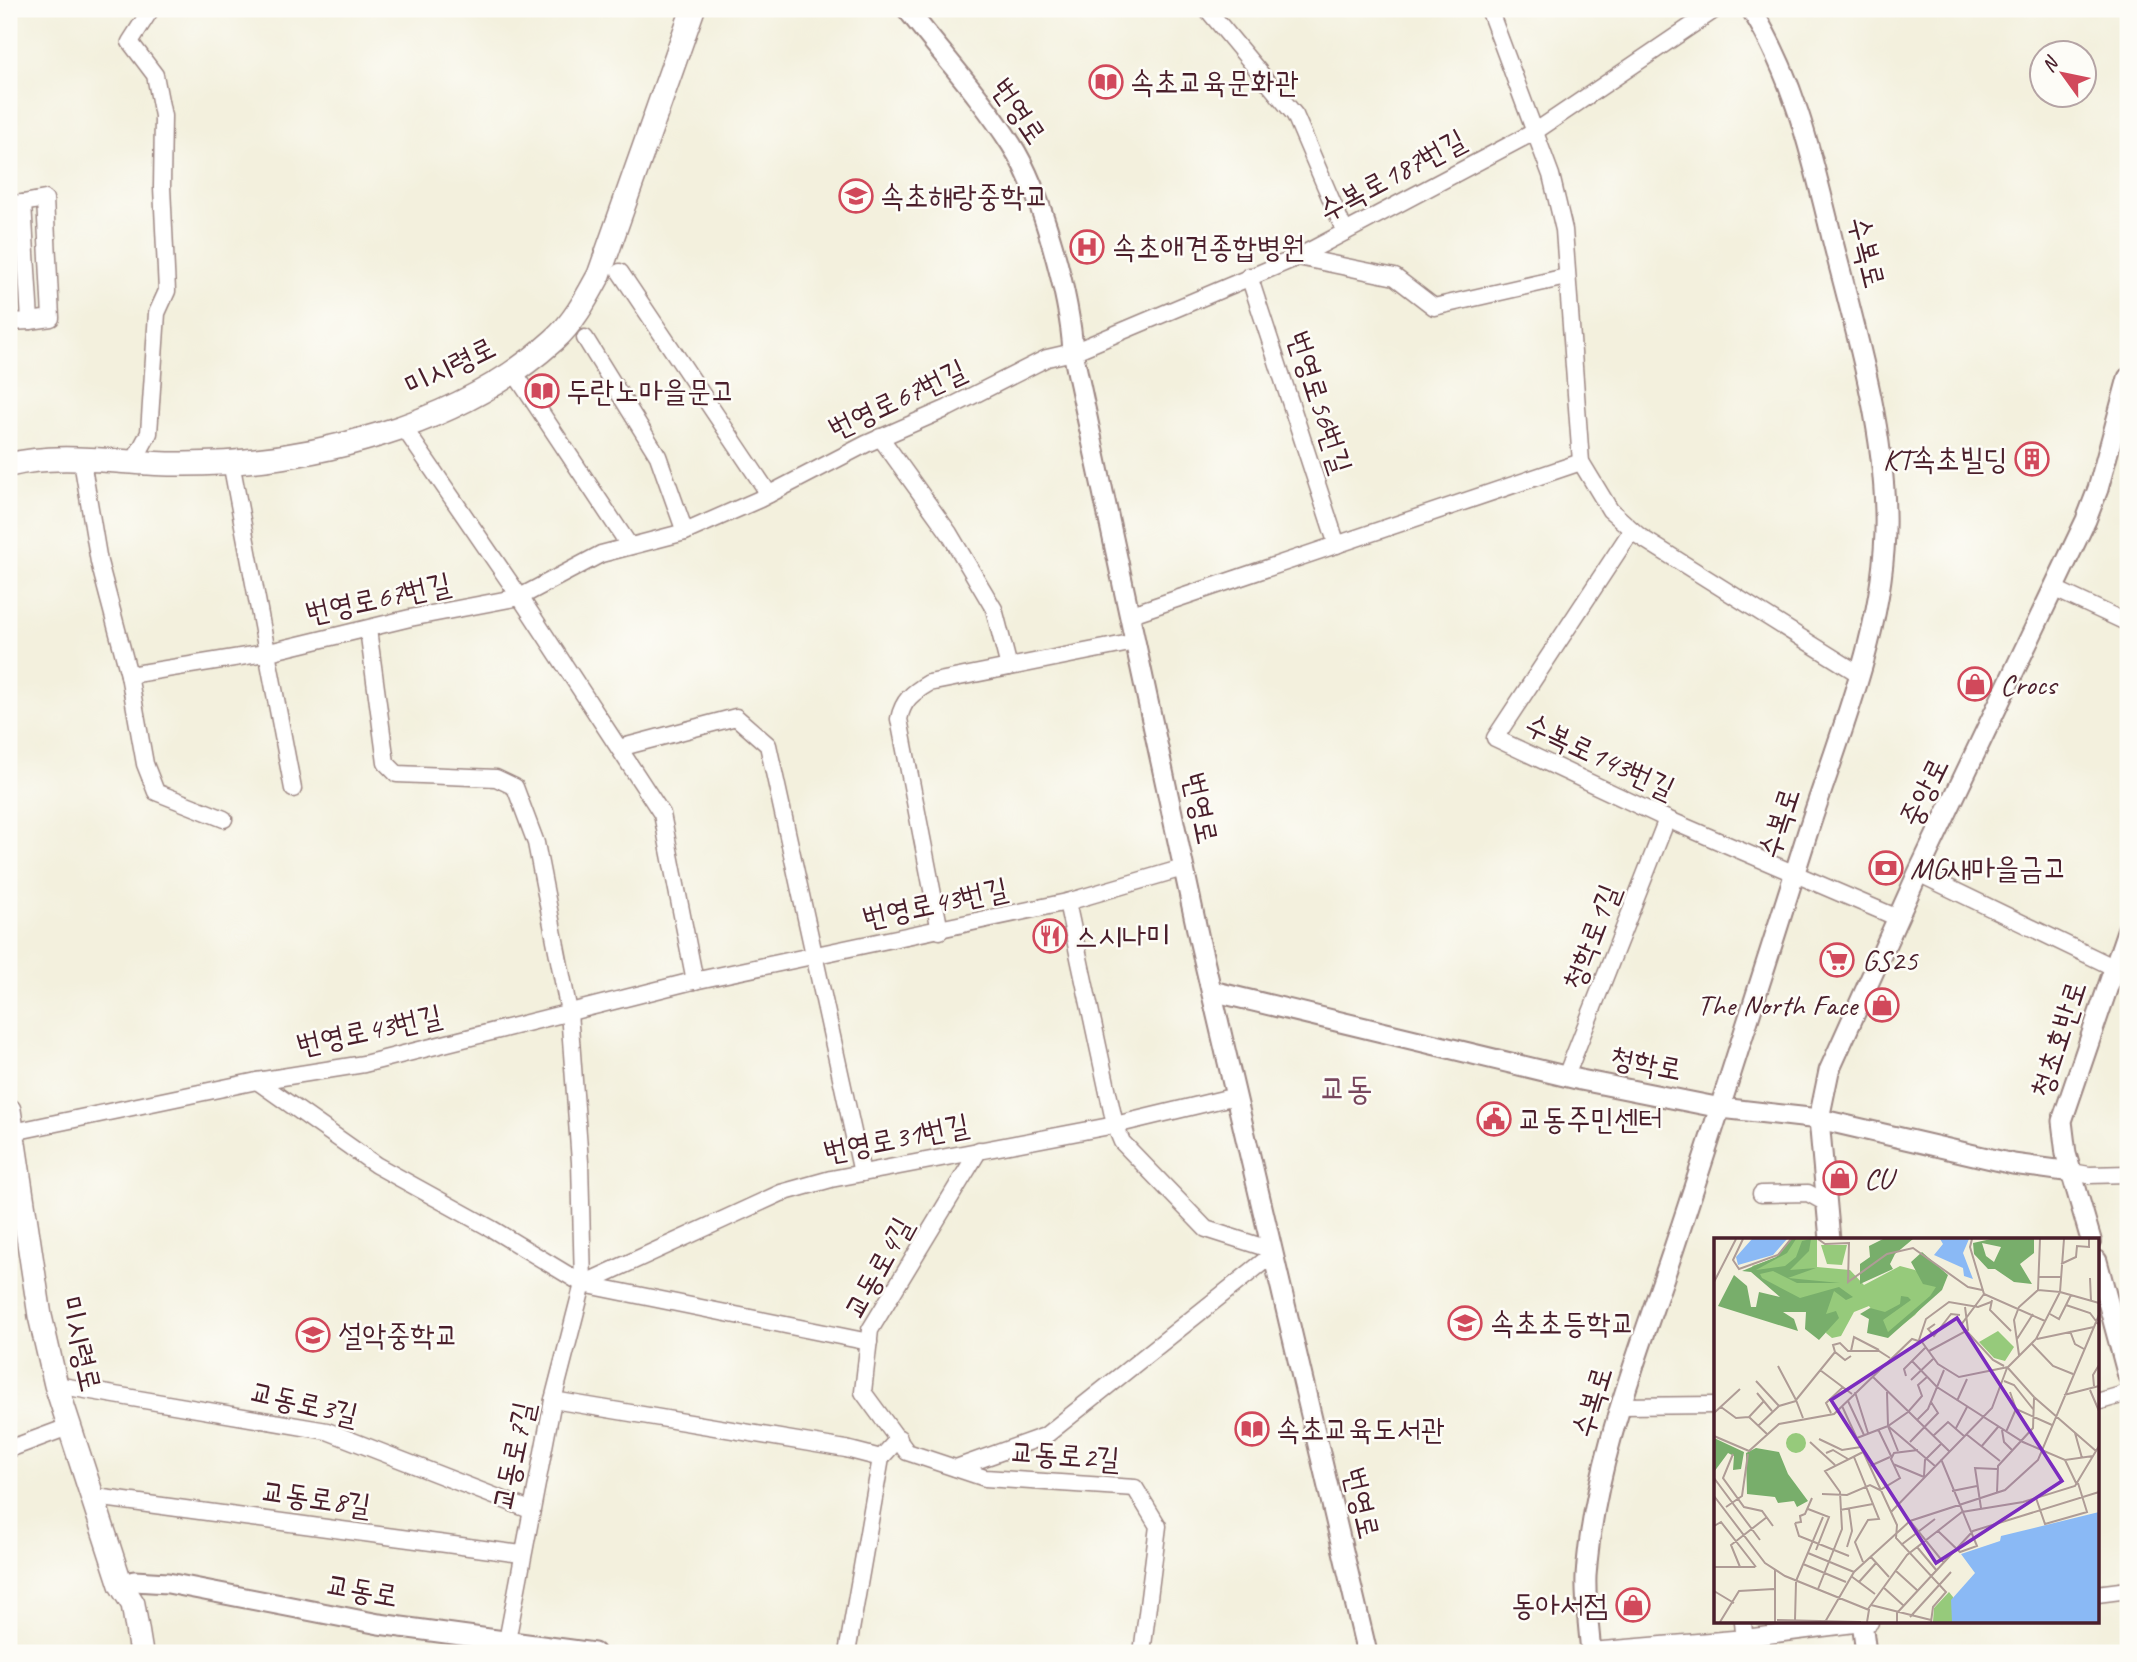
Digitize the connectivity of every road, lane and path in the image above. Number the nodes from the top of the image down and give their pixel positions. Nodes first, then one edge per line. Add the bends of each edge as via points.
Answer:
1 (151, 9) edge
2 (693, 9) edge
3 (907, 9) edge
4 (1207, 9) edge
5 (1489, 9) edge
6 (1716, 9) edge
7 (1751, 9) edge
8 (1536, 131) junction
9 (16, 203) edge
10 (1345, 232) junction
11 (1298, 257) junction
12 (620, 272) dead end
13 (1249, 276) junction
14 (1566, 277) junction
15 (30, 321) junction
16 (9, 322) edge
17 (584, 338) dead end
18 (1073, 352) junction
19 (514, 372) junction
20 (2128, 378) edge
21 (402, 425) junction
22 (880, 438) junction
23 (82, 461) junction
24 (231, 462) junction
25 (1581, 462) junction
26 (133, 463) junction
27 (9, 465) edge
28 (769, 494) junction
29 (1632, 530) junction
30 (685, 532) junction
31 (629, 545) junction
32 (1337, 545) junction
33 (2055, 589) junction
34 (520, 597) junction
35 (1129, 615) junction
36 (2128, 623) edge
37 (368, 629) junction
38 (1135, 642) junction
39 (265, 653) junction
40 (1009, 667) junction
41 (1858, 674) junction
42 (129, 675) junction
43 (618, 748) junction
44 (293, 789) dead end
45 (223, 819) dead end
46 (1668, 819) junction
47 (1184, 868) junction
48 (1795, 872) junction
49 (1918, 873) junction
50 (1067, 902) junction
51 (1898, 919) junction
52 (2128, 928) edge
53 (940, 930) junction
54 (814, 957) junction
55 (2113, 967) junction
56 (695, 981) junction
57 (1212, 991) junction
58 (569, 1012) junction
59 (1566, 1076) junction
60 (257, 1081) junction
61 (1236, 1096) junction
62 (1721, 1108) junction
63 (1819, 1119) junction
64 (11, 1121) edge
65 (1115, 1125) junction
66 (979, 1150) junction
67 (862, 1172) junction
68 (2072, 1172) junction
69 (2128, 1174) edge
70 (1761, 1194) dead end
71 (1826, 1203) junction
72 (1830, 1238) edge
73 (2090, 1238) edge
74 (1272, 1252) junction
75 (2098, 1265) edge
76 (583, 1284) junction
77 (869, 1342) junction
78 (2128, 1376) edge
79 (56, 1385) junction
80 (2128, 1394) edge
81 (553, 1400) junction
82 (2098, 1402) edge
83 (1714, 1405) edge
84 (1621, 1406) junction
85 (68, 1427) junction
86 (903, 1445) junction
87 (9, 1448) edge
88 (881, 1458) junction
89 (956, 1468) junction
90 (103, 1498) dead end
91 (530, 1510) junction
92 (521, 1554) junction
93 (121, 1585) junction
94 (2128, 1590) edge
95 (2098, 1594) edge
96 (1849, 1624) edge
97 (1865, 1624) edge
98 (1744, 1637) edge
99 (507, 1640) junction
100 (1591, 1652) edge
101 (131, 1653) edge
102 (141, 1653) edge
103 (594, 1653) edge
104 (847, 1653) edge
105 (1142, 1653) edge
106 (1367, 1653) edge
107 (1866, 1653) edge

1 - 26 street via 130,42 155,75 163,116 167,291 157,313 149,433
2 - 19 main road, 미시령로 via 599,275 581,309 555,339
3 - 18 street, 번영로 via 1012,145 1041,211 1071,318
4 - 10 street via 1295,115
5 - 8 street
6 - 8 street, 수복로187번길
7 - 41 street, 수복로 via 1771,41 1799,107 1857,335 1877,436 1885,512 1880,590
8 - 10 street, 수복로187번길
8 - 14 street via 1564,230
9 - 15 street
9 - 15 street via 45,199 51,318
10 - 11 street, 수복로187번길
11 - 13 street, 수복로187번길
11 - 14 street via 1395,277 1434,307
12 - 28 street
13 - 18 street, 수복로187번길
13 - 32 street, 번영로56번길
14 - 25 street
15 - 16 street
17 - 30 street via 658,456
18 - 22 street, 번영로67번길 via 1047,358
18 - 35 street, 번영로
19 - 21 main road, 미시령로 via 464,400
19 - 31 street
20 - 33 street, 중앙로 via 2098,489
21 - 24 main road, 미시령로 via 311,454
21 - 34 street
22 - 28 street, 번영로67번길
22 - 40 street via 949,533 994,609
23 - 26 main road, 미시령로
23 - 27 main road, 미시령로
23 - 42 street via 99,562
24 - 26 main road, 미시령로
24 - 39 street
25 - 29 street via 1610,510
25 - 32 street
28 - 30 street, 번영로67번길
29 - 41 street
29 - 46 street, 수복로143번길 via 1495,738
30 - 31 street, 번영로67번길
31 - 34 street, 번영로67번길 via 601,554
32 - 35 street
33 - 36 street
33 - 49 street, 중앙로
34 - 37 street, 번영로67번길
34 - 43 street
35 - 38 street, 번영로
37 - 39 street, 번영로67번길
37 - 58 street, 교동로7길 via 386,763 397,774 496,778 515,787 536,843
38 - 40 street
38 - 47 street, 번영로
39 - 42 street, 번영로67번길
39 - 44 street
40 - 53 street via 929,683 912,692 902,706 899,719
41 - 48 street, 수복로
42 - 45 street via 145,764 156,792
43 - 54 street via 736,717 768,745
43 - 56 street via 662,814
46 - 48 street, 수복로143번길
46 - 59 street, 청학로1길
47 - 50 street, 번영로43번길
47 - 57 street, 번영로
48 - 51 street, 수복로143번길
48 - 62 street, 수복로
49 - 51 street, 중앙로
49 - 55 street
50 - 53 street, 번영로43번길
50 - 65 street
51 - 63 street, 중앙로 via 1829,1071
52 - 55 street, 청초호반로
53 - 54 street, 번영로43번길
54 - 56 street, 번영로43번길
54 - 67 street
55 - 68 street, 청초호반로 via 2066,1105 2062,1133
56 - 58 street, 번영로43번길
57 - 59 street, 청학로
57 - 61 street, 번영로
58 - 60 street, 번영로43번길 via 363,1064
58 - 76 street, 교동로7길
59 - 62 street, 청학로
60 - 64 street, 번영로43번길
60 - 76 street, 번영로43번길 via 376,1165
61 - 65 street, 번영로31번길
61 - 74 street, 번영로
62 - 63 street, 청학로
62 - 84 street, 수복로
63 - 68 street, 청학로 via 2013,1164
63 - 71 street, 중앙로
64 - 79 main road, 미시령로 via 40,1316
65 - 66 street, 번영로31번길
65 - 74 street via 1122,1142 1206,1229
66 - 67 street, 번영로31번길
66 - 77 street, 교동로4길 via 870,1330
67 - 76 street, 번영로31번길 via 781,1193
68 - 69 street
68 - 73 street, 청초호반로
70 - 71 street via 1808,1194
71 - 72 street, 중앙로
74 - 89 street via 1045,1436
74 - 106 street, 번영로
75 - 78 street
76 - 77 street, 번영로43번길
76 - 81 street, 교동로7길
77 - 86 street, 교동로4길 via 863,1392
79 - 85 main road, 미시령로
79 - 91 street, 교동로3길 via 327,1431
80 - 82 street
81 - 88 street
81 - 91 street, 교동로7길
83 - 84 street
84 - 100 street, 수복로 via 1593,1510 1586,1581
85 - 87 street
85 - 93 main road, 미시령로
86 - 88 street
86 - 89 street, 교동로2길
88 - 104 street
89 - 105 street, 교동로2길 via 985,1478 1135,1488 1158,1526
90 - 92 street, 교동로8길
91 - 92 street, 교동로7길
92 - 99 street, 교동로7길
93 - 99 street, 교동로 via 168,1583 379,1624
93 - 101 main road, 미시령로
93 - 102 main road, 미시령로 via 133,1604
94 - 95 street
96 - 98 street
97 - 107 street
98 - 100 street
99 - 103 street, 교동로

